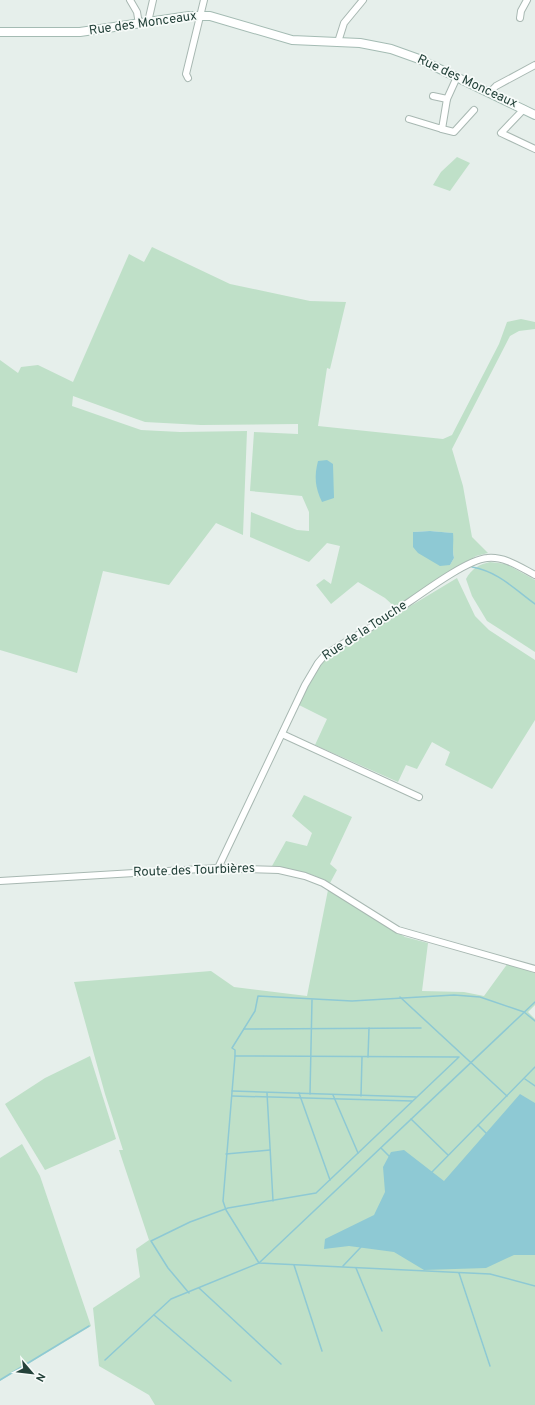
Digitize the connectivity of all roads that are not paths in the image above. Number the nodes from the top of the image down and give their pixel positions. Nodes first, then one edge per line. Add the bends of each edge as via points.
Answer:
1 (130, 0) edge
2 (153, 0) edge
3 (204, 0) edge
4 (363, 0) edge
5 (527, 0) edge
6 (200, 16) junction
7 (520, 18) dead end
8 (148, 22) junction
9 (139, 24) junction
10 (0, 32) edge
11 (338, 42) junction
12 (535, 65) edge
13 (188, 78) dead end
14 (457, 78) junction
15 (489, 92) junction
16 (433, 96) dead end
17 (447, 99) junction
18 (524, 109) junction
19 (474, 110) dead end
20 (534, 114) edge
21 (409, 119) dead end
22 (442, 129) junction
23 (535, 149) edge
24 (535, 575) edge
25 (282, 734) junction
26 (419, 797) dead end
27 (218, 868) junction
28 (0, 881) edge
29 (535, 969) edge

1 - 9 street via 137,12
2 - 8 street
3 - 6 street
4 - 11 street via 344,23
5 - 7 street
6 - 8 main road, Rue des Monceaux
6 - 11 main road, Rue des Monceaux via 216,18 292,40
6 - 13 street via 186,74
8 - 9 main road, Rue des Monceaux
9 - 10 main road, Rue des Monceaux via 80,32
11 - 14 main road, Rue des Monceaux via 371,44 391,49
12 - 15 street
14 - 15 main road, Rue des Monceaux
14 - 17 street
15 - 18 main road, Rue des Monceaux
16 - 17 street
17 - 22 street
18 - 20 main road, Rue des Monceaux
18 - 23 street via 501,133
19 - 22 street via 454,132
21 - 22 street
24 - 25 street, Rue de la Touche via 508,562 492,558 478,560 459,570 324,656 312,672
25 - 26 street
25 - 27 street, Rue de la Touche
27 - 28 street, Route des Tourbières
27 - 29 street, Route des Tourbières via 280,870 305,876 323,883 398,930

